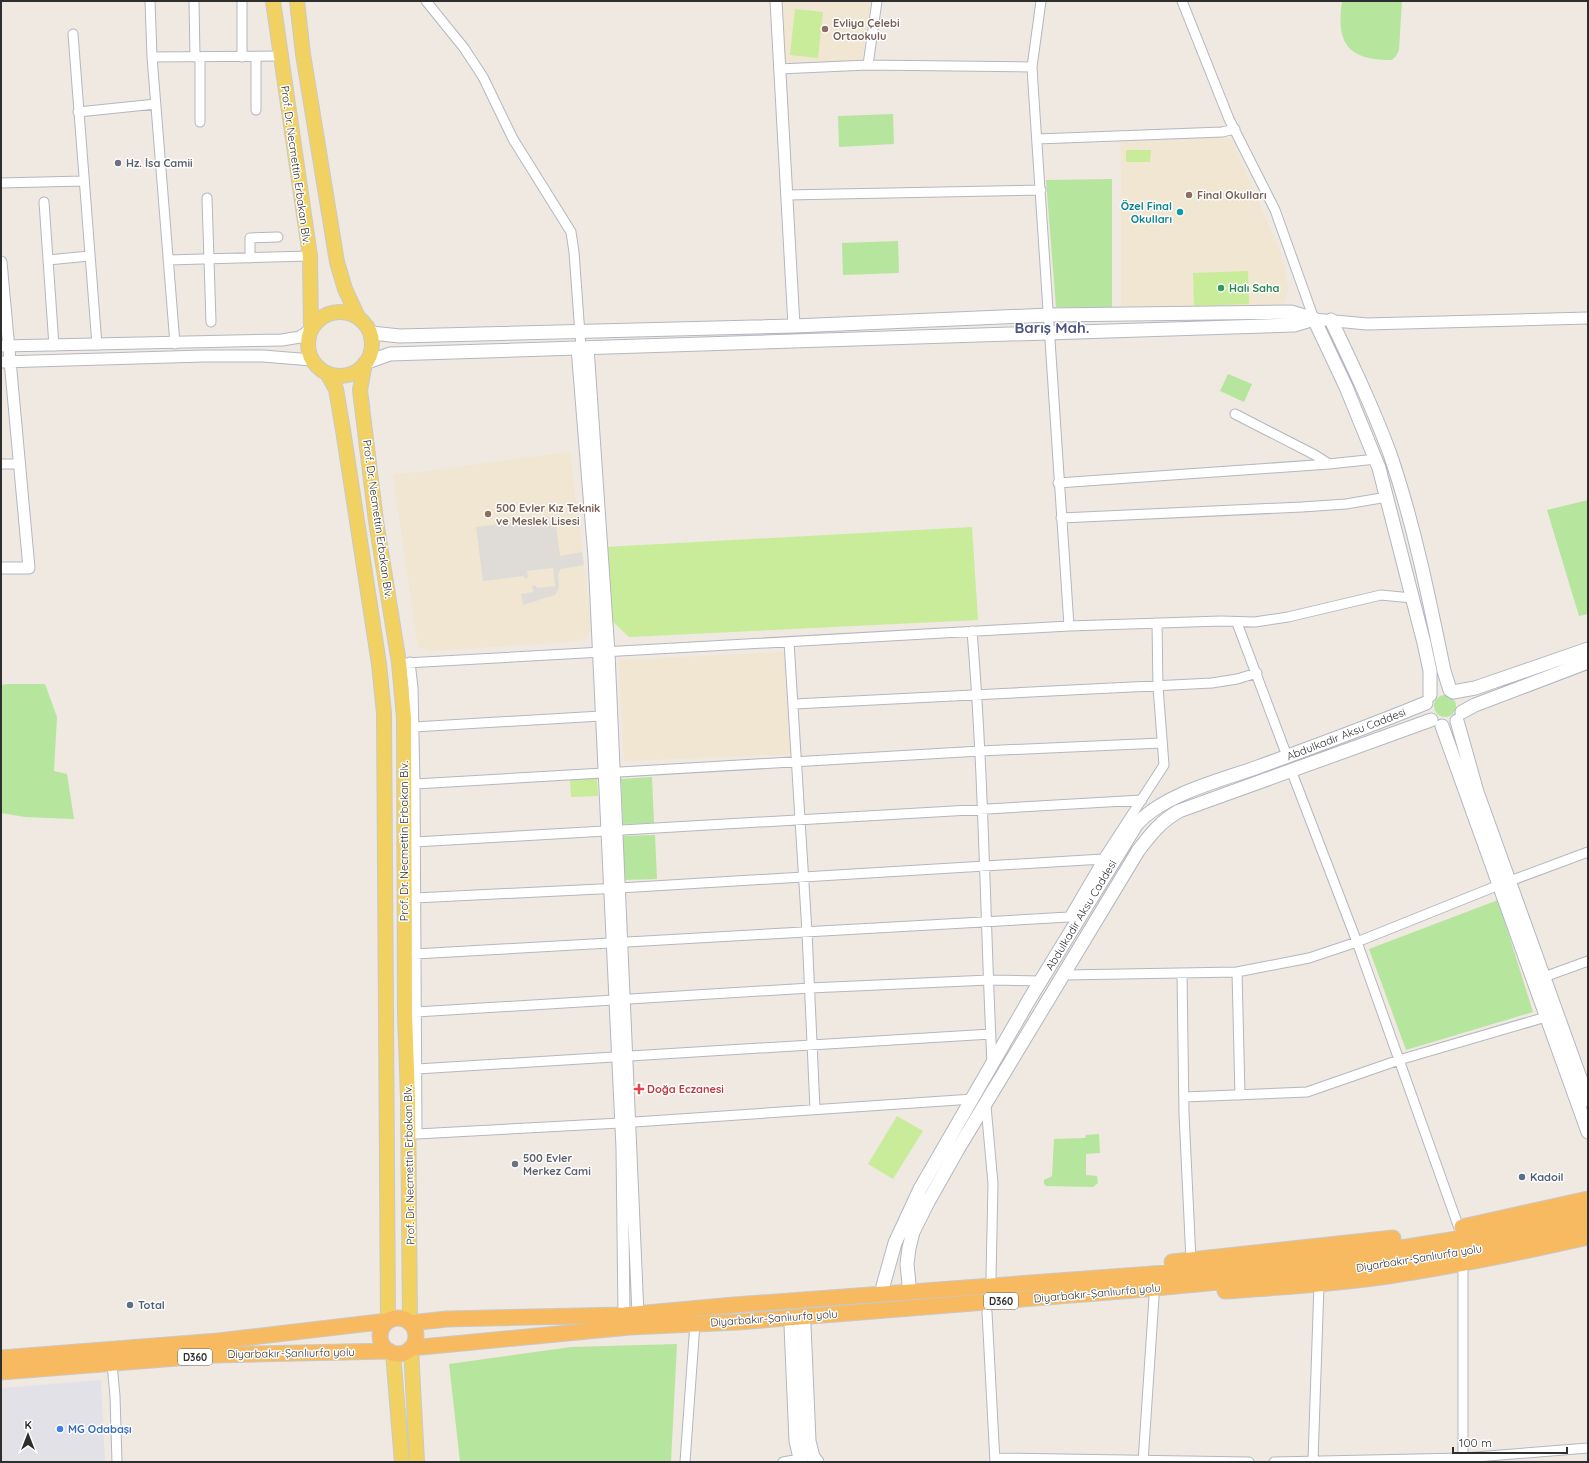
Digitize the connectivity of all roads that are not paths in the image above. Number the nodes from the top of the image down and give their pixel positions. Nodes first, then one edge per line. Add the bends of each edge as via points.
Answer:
1 (150, 1) edge
2 (194, 1) edge
3 (242, 1) edge
4 (273, 1) edge
5 (298, 1) edge
6 (426, 1) edge
7 (776, 1) edge
8 (877, 1) edge
9 (1041, 1) edge
10 (1182, 1) edge
11 (73, 34) dead end
12 (280, 56) junction
13 (152, 57) junction
14 (197, 57) junction
15 (242, 57) junction
16 (256, 57) junction
17 (868, 65) junction
18 (1032, 67) junction
19 (779, 69) junction
20 (156, 104) junction
21 (256, 110) dead end
22 (78, 112) junction
23 (200, 122) dead end
24 (1235, 129) junction
25 (1037, 139) junction
26 (83, 181) junction
27 (1, 183) edge
28 (1041, 190) junction
29 (787, 195) junction
30 (207, 198) dead end
31 (44, 202) dead end
32 (278, 237) dead end
33 (89, 256) junction
34 (310, 256) junction
35 (250, 258) junction
36 (208, 259) junction
37 (48, 260) junction
38 (168, 260) junction
39 (1, 262) edge
40 (1049, 315) junction
41 (358, 317) junction
42 (1588, 318) edge
43 (1314, 319) junction
44 (1331, 320) junction
45 (210, 322) dead end
46 (794, 326) junction
47 (311, 329) junction
48 (580, 331) junction
49 (370, 333) junction
50 (1050, 333) junction
51 (175, 344) junction
52 (97, 345) junction
53 (5, 346) edge
54 (54, 346) junction
55 (582, 348) junction
56 (312, 360) junction
57 (6, 362) edge
58 (365, 363) junction
59 (328, 373) junction
60 (1236, 414) dead end
61 (1376, 459) junction
62 (1, 464) edge
63 (20, 464) junction
64 (1329, 464) junction
65 (1058, 483) junction
66 (1387, 498) junction
67 (1061, 518) junction
68 (1, 568) edge
69 (1412, 598) junction
70 (1157, 623) junction
71 (1237, 623) junction
72 (1069, 626) junction
73 (972, 631) junction
74 (789, 642) junction
75 (1588, 649) edge
76 (604, 653) junction
77 (404, 663) junction
78 (1587, 665) edge
79 (1257, 673) junction
80 (1158, 687) junction
81 (1452, 691) junction
82 (977, 694) junction
83 (1428, 699) junction
84 (794, 704) junction
85 (601, 716) junction
86 (1459, 716) junction
87 (1437, 723) junction
88 (414, 727) junction
89 (1161, 743) junction
90 (980, 752) junction
91 (1287, 756) junction
92 (797, 763) junction
93 (1291, 770) junction
94 (608, 773) junction
95 (415, 784) junction
96 (1142, 800) junction
97 (983, 809) junction
98 (799, 819) junction
99 (611, 830) junction
100 (415, 842) junction
101 (1588, 852) edge
102 (1108, 861) junction
103 (986, 866) junction
104 (803, 877) junction
105 (1505, 883) junction
106 (609, 888) junction
107 (620, 888) junction
108 (415, 898) junction
109 (987, 921) junction
110 (807, 932) junction
111 (1357, 942) junction
112 (617, 943) junction
113 (416, 954) junction
114 (1588, 961) edge
115 (1238, 972) junction
116 (1182, 973) junction
117 (1064, 975) junction
118 (1544, 977) junction
119 (989, 980) junction
120 (1041, 981) junction
121 (810, 988) junction
122 (626, 1000) junction
123 (614, 1001) junction
124 (416, 1012) junction
125 (1546, 1017) junction
126 (991, 1034) junction
127 (813, 1045) junction
128 (622, 1057) junction
129 (1399, 1060) junction
130 (992, 1067) junction
131 (417, 1069) junction
132 (1240, 1095) junction
133 (1184, 1097) junction
134 (973, 1099) junction
135 (1588, 1100) edge
136 (986, 1106) junction
137 (815, 1109) junction
138 (625, 1122) junction
139 (1588, 1132) edge
140 (1588, 1199) edge
141 (1588, 1211) edge
142 (1588, 1226) edge
143 (1459, 1228) junction
144 (1588, 1237) edge
145 (892, 1254) junction
146 (1191, 1260) junction
147 (1463, 1263) junction
148 (908, 1264) junction
149 (990, 1277) junction
150 (909, 1284) junction
151 (1319, 1284) junction
152 (883, 1286) junction
153 (1154, 1297) junction
154 (734, 1305) junction
155 (987, 1312) junction
156 (631, 1314) junction
157 (388, 1321) junction
158 (738, 1322) junction
159 (410, 1323) junction
160 (694, 1323) junction
161 (798, 1326) junction
162 (411, 1348) junction
163 (1, 1349) edge
164 (87, 1352) junction
165 (391, 1352) junction
166 (1, 1358) edge
167 (112, 1364) junction
168 (1, 1372) edge
169 (1, 1381) edge
170 (1588, 1448) edge
171 (800, 1460) edge
172 (995, 1460) edge
173 (1463, 1460) edge
174 (117, 1462) edge
175 (402, 1462) edge
176 (417, 1462) edge
177 (685, 1462) edge
178 (783, 1462) edge
179 (817, 1462) edge
180 (1143, 1462) edge
181 (1249, 1462) edge
182 (1274, 1462) edge
183 (1313, 1462) edge

1 - 13 street
2 - 14 street
3 - 15 street
4 - 12 main road, Prof. Dr. Necmettin Erbakan Blv.
5 - 41 main road, Prof. Dr. Necmettin Erbakan Blv. via 303,54 337,262 345,289
6 - 48 street via 464,48 483,77 514,139 571,232
7 - 19 street
8 - 17 street
9 - 18 street
10 - 24 street
11 - 22 street
12 - 16 street
12 - 34 main road, Prof. Dr. Necmettin Erbakan Blv.
13 - 14 street
13 - 20 street
14 - 15 street
14 - 23 street
15 - 16 street
16 - 21 street
17 - 18 street
17 - 19 street
18 - 25 street
19 - 29 street
20 - 22 street
20 - 38 street
22 - 26 street
24 - 25 street via 1222,132
24 - 43 street via 1274,210
25 - 28 street
26 - 27 street
26 - 33 street
28 - 29 street
28 - 40 street
29 - 46 street
30 - 36 street
31 - 37 street
32 - 35 street via 250,238
33 - 37 street
33 - 52 street
34 - 35 street
34 - 47 main road, Prof. Dr. Necmettin Erbakan Blv.
35 - 36 street
36 - 38 street
36 - 45 street
37 - 54 street
38 - 51 street
39 - 53 street
40 - 43 main road via 1290,312
40 - 46 main road
40 - 50 street
41 - 47 main road via 348,312 327,314
41 - 49 main road via 366,324
42 - 44 street via 1367,324
43 - 44 street
43 - 50 main road via 1294,325
43 - 61 main road
44 - 81 main road via 1390,455 1415,538 1444,671
46 - 48 main road
47 - 51 street via 300,337 291,339
47 - 56 main road via 308,350
48 - 49 main road via 400,336
48 - 55 street
49 - 58 main road via 372,344
50 - 55 main road
50 - 65 street
51 - 52 street
52 - 54 street
53 - 54 street
53 - 57 street
55 - 58 main road via 390,354
55 - 76 street via 594,557
56 - 57 street via 263,356 204,356
56 - 59 main road
57 - 63 street
58 - 59 main road via 348,375
58 - 77 main road, Prof. Dr. Necmettin Erbakan Blv. via 360,390 376,521
59 - 157 main road, Prof. Dr. Necmettin Erbakan Blv. via 336,389 344,430 384,713
60 - 64 street
61 - 64 street
61 - 66 main road
62 - 63 street
63 - 68 street via 29,568
64 - 65 street
65 - 67 street
66 - 67 street via 1302,507
66 - 69 main road
67 - 72 street
69 - 71 street via 1381,594 1288,617
69 - 83 main road via 1430,671
70 - 71 street
70 - 72 street
70 - 80 street
71 - 79 street
72 - 73 street
73 - 74 street
73 - 82 street
74 - 76 street
74 - 84 street
75 - 81 main road via 1475,688
76 - 77 street
76 - 85 street
76 - 94 street
77 - 88 street
77 - 159 main road, Prof. Dr. Necmettin Erbakan Blv. via 405,1012
78 - 86 main road via 1475,705
79 - 80 street via 1225,682
79 - 91 street
80 - 82 street
80 - 89 street
81 - 83 main road via 1439,690
81 - 86 main road via 1461,700
82 - 84 street
82 - 90 street
83 - 87 main road via 1427,715
83 - 91 main road, Abdulkadir Aksu Caddesi
84 - 92 street
85 - 88 street
85 - 94 street
86 - 87 main road via 1452,724
86 - 105 main road via 1477,792
87 - 93 main road, Abdulkadir Aksu Caddesi
87 - 105 main road
88 - 95 street
89 - 90 street
89 - 96 street via 1164,765
90 - 92 street
90 - 97 street
91 - 102 main road, Abdulkadir Aksu Caddesi via 1164,802 1151,810 1136,825
92 - 94 street
92 - 98 street
93 - 111 street
93 - 117 main road, Abdulkadir Aksu Caddesi via 1178,811 1166,818 1138,851
94 - 95 street
94 - 99 street
95 - 100 street
96 - 97 street
96 - 102 street
97 - 98 street
97 - 103 street
98 - 99 street
98 - 104 street
99 - 100 street
99 - 106 street
99 - 107 street
100 - 108 street
101 - 105 street
102 - 103 street
102 - 109 street via 1069,917
102 - 120 main road, Abdulkadir Aksu Caddesi
103 - 104 street
103 - 109 street
104 - 107 street
104 - 110 street
105 - 111 street
105 - 118 main road
105 - 125 main road
106 - 107 street
106 - 108 street
106 - 112 street
107 - 112 street
108 - 113 street
109 - 110 street
109 - 119 street
110 - 112 street
110 - 121 street
111 - 115 street via 1309,958
111 - 129 street
112 - 113 street
112 - 122 street
112 - 123 street
113 - 124 street
114 - 118 street
115 - 116 street
115 - 132 street
116 - 117 street
116 - 133 street
117 - 136 main road, Abdulkadir Aksu Caddesi
118 - 135 main road
119 - 120 street
119 - 121 street
119 - 126 street
120 - 130 main road, Abdulkadir Aksu Caddesi
121 - 122 street
121 - 127 street
122 - 123 street
122 - 128 street
123 - 124 street
123 - 128 street
124 - 131 street
125 - 129 street
125 - 139 main road
126 - 127 street
126 - 130 street
127 - 128 street
127 - 137 street
128 - 131 street
128 - 138 street
129 - 132 street via 1307,1092
129 - 143 street
130 - 134 main road, Abdulkadir Aksu Caddesi
131 - 138 street via 417,1134
132 - 133 street
133 - 146 street
134 - 137 street
134 - 145 main road, Abdulkadir Aksu Caddesi via 904,1220
136 - 148 main road, Abdulkadir Aksu Caddesi via 958,1149 913,1232
136 - 149 street via 993,1184
137 - 138 street
138 - 156 street
140 - 143 highway
141 - 154 highway, Diyarbakır-Şanlıurfa yolu / D360 via 1482,1234 1338,1258 1134,1276
142 - 158 highway, Diyarbakır-Şanlıurfa yolu / D360 via 1475,1250 1376,1267 1134,1290
143 - 146 highway via 1361,1243
144 - 147 highway
145 - 148 main road via 895,1266 903,1268
145 - 152 main road, Abdulkadir Aksu Caddesi
146 - 149 highway
147 - 151 highway
147 - 173 street
148 - 150 main road, Abdulkadir Aksu Caddesi
149 - 150 highway
150 - 152 highway
151 - 153 highway
151 - 183 street
152 - 154 highway via 761,1296
153 - 155 highway
153 - 180 street
154 - 156 highway, Diyarbakır-Şanlıurfa yolu / D360
155 - 161 highway
155 - 172 street
156 - 159 highway, Diyarbakır-Şanlıurfa yolu / D360 via 447,1319
157 - 159 highway, D360 via 399,1318
157 - 164 highway, Diyarbakır-Şanlıurfa yolu / D360 via 218,1341
157 - 165 highway via 380,1334 382,1344
158 - 160 highway, Diyarbakır-Şanlıurfa yolu / D360
158 - 161 highway via 754,1327
159 - 162 highway via 416,1338
160 - 162 highway, Diyarbakır-Şanlıurfa yolu / D360
160 - 177 street
161 - 171 main road via 796,1441
161 - 179 main road via 809,1441
162 - 165 highway, D360 via 403,1353
162 - 176 main road
163 - 164 highway via 58,1346
164 - 166 highway, Diyarbakır-Şanlıurfa yolu / D360
165 - 167 highway, Diyarbakır-Şanlıurfa yolu / D360 via 214,1355
165 - 175 main road
167 - 168 highway, Diyarbakır-Şanlıurfa yolu / D360
167 - 169 highway via 54,1375
167 - 174 street
170 - 173 street
171 - 178 street
172 - 180 street
173 - 183 street
180 - 181 street
182 - 183 street

